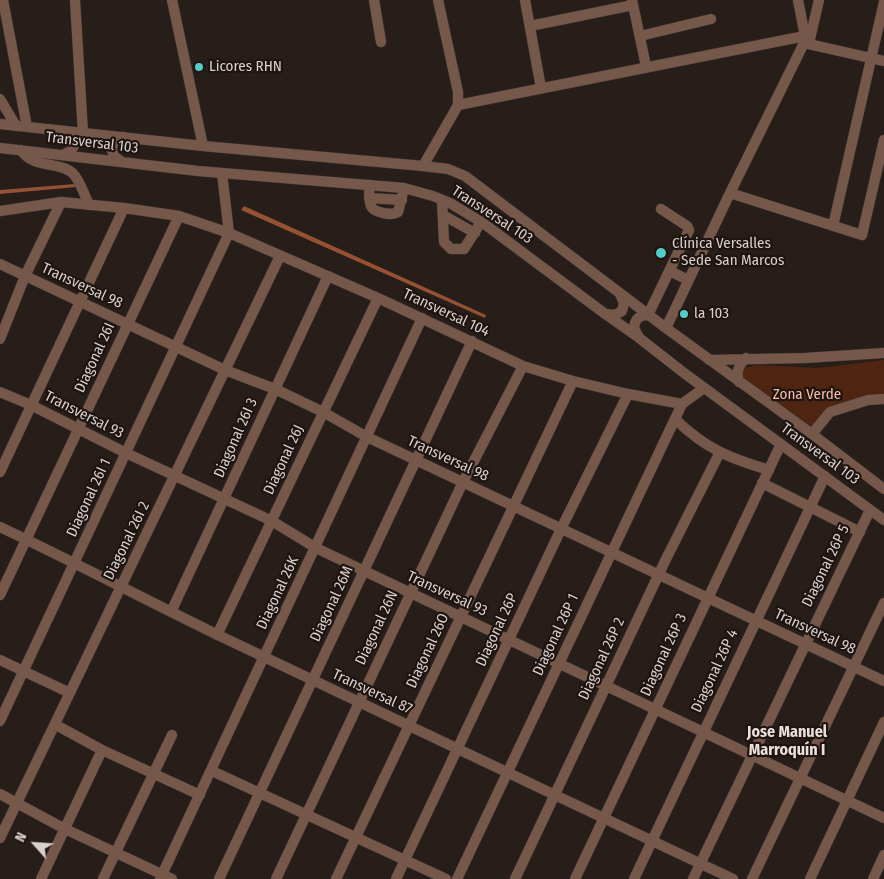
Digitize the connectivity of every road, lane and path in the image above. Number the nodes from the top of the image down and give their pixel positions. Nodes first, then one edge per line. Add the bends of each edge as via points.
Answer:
1 (3, 0) edge
2 (75, 0) edge
3 (172, 0) edge
4 (374, 0) edge
5 (438, 0) edge
6 (525, 0) edge
7 (798, 0) edge
8 (818, 0) edge
9 (884, 2) edge
10 (633, 3) edge
11 (3, 14) edge
12 (711, 19) dead end
13 (530, 26) junction
14 (640, 36) junction
15 (806, 41) junction
16 (381, 42) dead end
17 (871, 58) junction
18 (884, 61) edge
19 (646, 66) junction
20 (541, 88) junction
21 (0, 99) edge
22 (458, 105) junction
23 (0, 124) edge
24 (21, 127) junction
25 (66, 131) junction
26 (83, 133) junction
27 (126, 137) junction
28 (884, 140) edge
29 (203, 146) junction
30 (0, 148) edge
31 (20, 150) junction
32 (63, 155) junction
33 (122, 162) junction
34 (423, 166) junction
35 (222, 173) junction
36 (369, 186) junction
37 (404, 188) junction
38 (730, 193) junction
39 (442, 200) junction
40 (61, 202) junction
41 (89, 205) junction
42 (124, 208) junction
43 (661, 209) dead end
44 (0, 211) edge
45 (443, 215) junction
46 (179, 216) junction
47 (481, 222) junction
48 (833, 226) junction
49 (229, 233) junction
50 (475, 233) junction
51 (280, 256) junction
52 (0, 264) edge
53 (670, 271) junction
54 (25, 276) junction
55 (328, 276) junction
56 (688, 280) junction
57 (619, 292) junction
58 (378, 298) junction
59 (79, 301) junction
60 (604, 313) junction
61 (648, 315) junction
62 (422, 318) junction
63 (127, 324) junction
64 (666, 328) junction
65 (638, 336) junction
66 (0, 340) edge
67 (472, 341) junction
68 (176, 347) junction
69 (884, 353) edge
70 (746, 358) junction
71 (708, 360) junction
72 (523, 366) junction
73 (225, 370) junction
74 (573, 381) junction
75 (739, 382) junction
76 (704, 388) junction
77 (275, 389) junction
78 (0, 392) edge
79 (628, 394) junction
80 (884, 399) edge
81 (682, 404) junction
82 (31, 405) junction
83 (323, 412) junction
84 (676, 419) junction
85 (78, 430) junction
86 (812, 434) junction
87 (367, 437) junction
88 (781, 444) junction
89 (720, 452) junction
90 (126, 453) junction
91 (416, 460) junction
92 (769, 470) junction
93 (0, 472) edge
94 (175, 476) junction
95 (824, 476) junction
96 (463, 482) junction
97 (762, 483) junction
98 (883, 485) edge
99 (226, 499) junction
100 (513, 506) junction
101 (810, 506) junction
102 (870, 510) junction
103 (272, 520) junction
104 (884, 520) edge
105 (0, 527) edge
106 (561, 529) junction
107 (860, 532) junction
108 (27, 540) junction
109 (316, 548) junction
110 (612, 552) junction
111 (76, 563) junction
112 (364, 571) junction
113 (659, 575) junction
114 (122, 586) junction
115 (410, 593) junction
116 (0, 595) edge
117 (708, 598) junction
118 (884, 603) edge
119 (172, 612) junction
120 (461, 617) junction
121 (756, 621) junction
122 (217, 635) junction
123 (509, 640) junction
124 (805, 644) junction
125 (264, 658) junction
126 (0, 660) edge
127 (559, 663) junction
128 (852, 666) junction
129 (24, 672) junction
130 (313, 680) junction
131 (884, 681) edge
132 (606, 686) junction
133 (70, 693) junction
134 (359, 702) junction
135 (655, 709) junction
136 (0, 721) edge
137 (884, 722) edge
138 (56, 725) junction
139 (409, 726) junction
140 (703, 732) junction
141 (172, 736) dead end
142 (457, 749) junction
143 (102, 750) junction
144 (752, 755) junction
145 (212, 771) junction
146 (507, 772) junction
147 (153, 774) junction
148 (800, 778) junction
149 (260, 793) junction
150 (0, 794) edge
151 (200, 795) junction
152 (555, 795) junction
153 (847, 800) junction
154 (17, 802) junction
155 (306, 814) junction
156 (604, 818) junction
157 (884, 818) edge
158 (65, 829) junction
159 (356, 837) junction
160 (0, 838) edge
161 (652, 841) junction
162 (115, 853) junction
163 (884, 855) edge
164 (405, 860) junction
165 (700, 864) junction
166 (161, 877) edge
167 (41, 879) edge
168 (103, 879) edge
169 (172, 879) edge
170 (219, 879) edge
171 (276, 879) edge
172 (336, 879) edge
173 (396, 879) edge
174 (446, 879) edge
175 (456, 879) edge
176 (515, 879) edge
177 (574, 879) edge
178 (634, 879) edge
179 (692, 879) edge
180 (733, 879) edge
181 (752, 879) edge
182 (810, 879) edge
183 (873, 879) edge

1 - 11 street
2 - 26 street
3 - 29 street
4 - 16 street
5 - 22 street
6 - 13 street
7 - 15 street
8 - 15 street
9 - 17 street
10 - 13 street
10 - 14 street
11 - 24 street
12 - 14 street
13 - 20 street
14 - 19 street
15 - 17 street
15 - 19 street
15 - 38 street
17 - 18 street
17 - 48 street
19 - 20 street
20 - 22 street
21 - 24 street
22 - 34 street
23 - 24 street, Transversal 103
24 - 25 street, Transversal 103
25 - 26 street, Transversal 103
25 - 32 street via 73,136 75,144
26 - 27 street, Transversal 103
27 - 29 street, Transversal 103
27 - 33 street via 115,141 111,148 114,156
28 - 48 street via 862,235
29 - 34 street, Transversal 103
30 - 31 street, Transversal 103
31 - 32 street, Transversal 103
31 - 41 street via 30,160 75,175
32 - 33 street, Transversal 103
33 - 35 street, Transversal 103
34 - 57 street, Transversal 103 via 448,169 465,176
35 - 36 street, Transversal 103
35 - 49 street
36 - 37 street, Transversal 103
36 - 37 street via 369,198 402,200
37 - 39 street, Transversal 103
38 - 48 street
38 - 56 street
39 - 45 street
39 - 47 street, Transversal 103
40 - 41 street
40 - 44 street
40 - 54 street
41 - 42 street
42 - 46 street
42 - 59 street
43 - 53 street via 689,230
45 - 50 street
45 - 50 street via 444,242 451,249 464,249
46 - 49 street, Transversal 104
46 - 63 street, Diagonal 26I
47 - 50 street
47 - 60 street, Transversal 103
49 - 51 street, Transversal 104
49 - 68 street, Diagonal 26I 1
51 - 55 street, Transversal 104
51 - 73 street, Diagonal 26I 2
52 - 54 street, Transversal 98
53 - 56 street
53 - 61 street
54 - 59 street, Transversal 98
54 - 66 street
55 - 58 street, Transversal 104
55 - 77 street, Diagonal 26I 3
56 - 64 street
57 - 60 street via 624,303 622,311 615,315
57 - 61 street, Transversal 103
58 - 62 street, Transversal 104
58 - 83 street, Diagonal 26J
59 - 63 street, Transversal 98
59 - 82 street
60 - 65 street, Transversal 103
61 - 64 street, Transversal 103
61 - 65 street via 636,320 634,328
62 - 67 street, Transversal 104
62 - 87 street, Diagonal 26K
63 - 68 street, Transversal 98
63 - 85 street, Diagonal 26I
64 - 71 street, Transversal 103
65 - 76 street, Transversal 103
67 - 72 street, Transversal 104
67 - 91 street, Diagonal 26M
68 - 73 street, Transversal 98
68 - 90 street, Diagonal 26I 1
69 - 70 street
70 - 71 street
70 - 75 street via 739,366
71 - 75 street, Transversal 103
72 - 74 street, Transversal 104
72 - 96 street, Diagonal 26N
73 - 77 street, Transversal 98
73 - 94 street, Diagonal 26I 2
74 - 79 street, Transversal 104
74 - 100 street, Diagonal 26O
75 - 86 street, Transversal 103
76 - 81 street
76 - 88 street, Transversal 103
77 - 83 street, Transversal 98
77 - 99 street, Diagonal 26I 3
78 - 82 street, Transversal 93
79 - 81 street, Transversal 104
79 - 106 street, Diagonal 26P
80 - 86 street via 868,400 830,412
81 - 84 street, Diagonal 26P 1
82 - 85 street, Transversal 93
82 - 93 street
83 - 87 street, Transversal 98
83 - 103 street, Diagonal 26J
84 - 89 street via 696,438
84 - 110 street, Diagonal 26P 1
85 - 90 street, Transversal 93
85 - 108 street, Diagonal 26I
86 - 98 street, Transversal 103
87 - 91 street, Transversal 98
87 - 109 street, Diagonal 26K
88 - 92 street, Diagonal 26P 3
88 - 95 street, Transversal 103
89 - 92 street
89 - 113 street, Diagonal 26P 2
90 - 94 street, Transversal 93
90 - 111 street, Diagonal 26I 1
91 - 96 street, Transversal 98
91 - 112 street, Diagonal 26M
92 - 97 street, Diagonal 26P 3
94 - 99 street, Transversal 93
94 - 114 street, Diagonal 26I 2
95 - 101 street, Diagonal 26P 4
95 - 102 street, Transversal 103
96 - 100 street, Transversal 98
96 - 115 street, Diagonal 26N
97 - 101 street
97 - 117 street, Diagonal 26P 3
99 - 103 street, Transversal 93
99 - 119 street, Diagonal 26I 3
100 - 106 street, Transversal 98
100 - 120 street, Diagonal 26O
101 - 107 street
101 - 121 street, Diagonal 26P 4
102 - 104 street, Transversal 103
102 - 107 street, Diagonal 26P 5
103 - 109 street, Transversal 93
103 - 122 street, Diagonal 26J
105 - 108 street, Transversal 87
106 - 110 street, Transversal 98
106 - 123 street, Diagonal 26P
107 - 124 street, Diagonal 26P 5
108 - 111 street, Transversal 87
108 - 116 street, Diagonal 26I
109 - 112 street, Transversal 93
109 - 125 street, Diagonal 26K
110 - 113 street, Transversal 98
110 - 127 street, Diagonal 26P 1
111 - 114 street, Transversal 87
111 - 129 street, Diagonal 26I 1
112 - 115 street, Transversal 93
112 - 130 street, Diagonal 26M
113 - 117 street, Transversal 98
113 - 132 street, Diagonal 26P 2
114 - 119 street, Transversal 87
114 - 133 street, Diagonal 26I 2
115 - 120 street, Transversal 93
115 - 134 street, Diagonal 26N
117 - 121 street, Transversal 98
117 - 135 street, Diagonal 26P 3
118 - 128 street
119 - 122 street, Transversal 87
120 - 123 street, Transversal 93
120 - 139 street, Diagonal 26O
121 - 124 street, Transversal 98
121 - 140 street, Diagonal 26P 4
122 - 125 street, Transversal 87
123 - 127 street, Transversal 93
123 - 142 street, Diagonal 26P
124 - 128 street, Transversal 98
124 - 144 street, Diagonal 26P 5
125 - 130 street, Transversal 87
125 - 145 street, Diagonal 26K
126 - 129 street
127 - 132 street, Transversal 93
127 - 146 street, Diagonal 26P 1
128 - 131 street, Transversal 98
128 - 148 street
129 - 133 street
129 - 136 street, Diagonal 26I 1
130 - 134 street, Transversal 87
130 - 149 street, Diagonal 26M
132 - 135 street, Transversal 93
132 - 152 street, Diagonal 26P 2
133 - 138 street, Diagonal 26I 2
134 - 139 street, Transversal 87
134 - 155 street, Diagonal 26N
135 - 140 street, Transversal 93
135 - 156 street, Diagonal 26P 3
137 - 153 street
138 - 143 street
138 - 154 street, Diagonal 26I 2
139 - 142 street, Transversal 87
139 - 159 street, Diagonal 26O
140 - 144 street, Transversal 93
140 - 161 street, Diagonal 26P 4
141 - 147 street
142 - 146 street, Transversal 87
142 - 164 street, Diagonal 26P
143 - 147 street
143 - 158 street
144 - 148 street, Transversal 93
144 - 165 street, Diagonal 26P 5
145 - 149 street
145 - 151 street, Diagonal 26K
146 - 152 street, Transversal 87
146 - 175 street, Diagonal 26P 1
147 - 151 street
147 - 162 street
148 - 153 street, Transversal 93
148 - 181 street
149 - 155 street
149 - 170 street, Diagonal 26M
150 - 154 street
151 - 166 street, Diagonal 26K
152 - 156 street, Transversal 87
152 - 176 street, Diagonal 26P 2
153 - 157 street, Transversal 93
153 - 182 street
154 - 158 street
154 - 160 street, Diagonal 26I 2
155 - 159 street
155 - 171 street, Diagonal 26N
156 - 161 street, Transversal 87
156 - 177 street, Diagonal 26P 3
158 - 162 street
158 - 167 street
159 - 164 street
159 - 172 street, Diagonal 26O
161 - 165 street, Transversal 87
161 - 178 street, Diagonal 26P 4
162 - 166 street
162 - 168 street
163 - 183 street
164 - 173 street, Diagonal 26P
164 - 174 street
165 - 179 street, Diagonal 26P 5
165 - 180 street, Transversal 87
166 - 169 street

